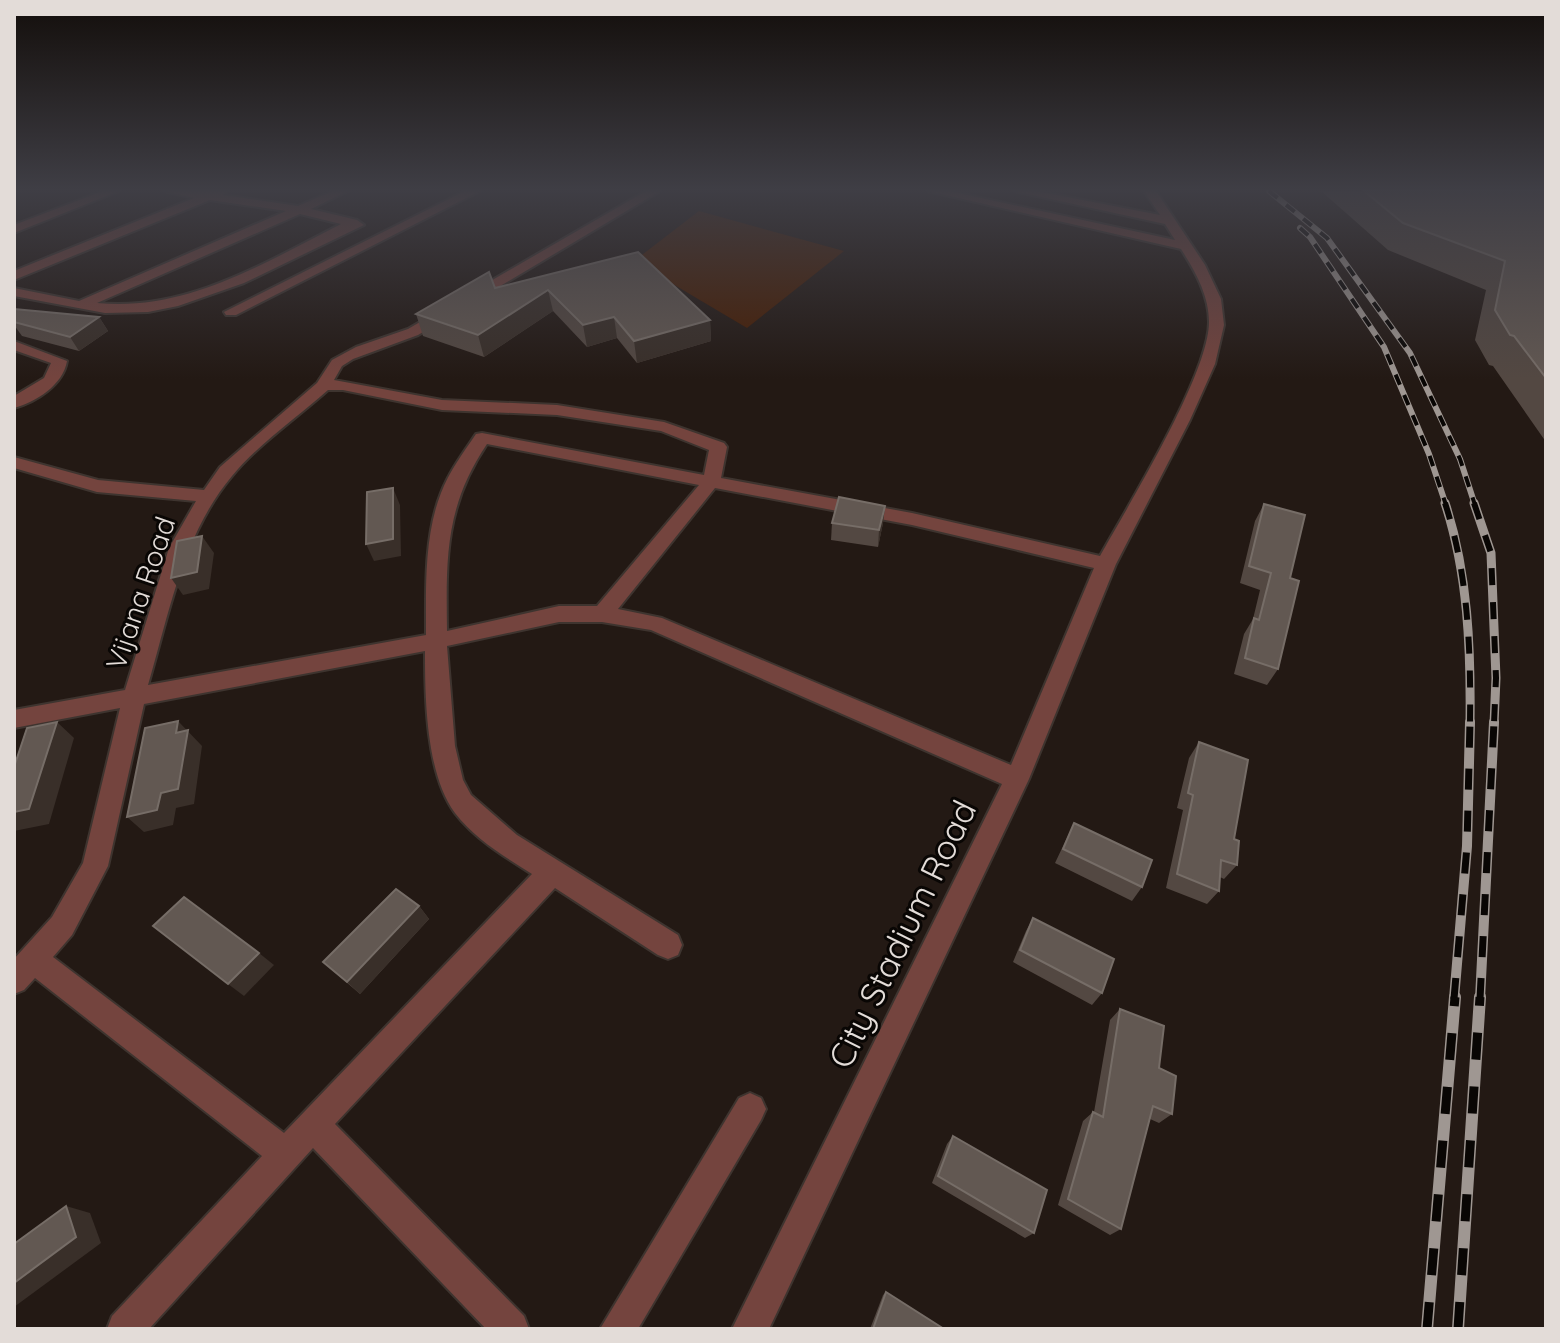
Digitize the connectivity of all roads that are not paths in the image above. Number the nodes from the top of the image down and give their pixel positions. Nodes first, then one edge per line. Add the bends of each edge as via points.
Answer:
1 (68, 254) edge
2 (196, 254) edge
3 (287, 254) edge
4 (348, 254) edge
5 (547, 254) edge
6 (1190, 254) edge
7 (14, 276) edge
8 (14, 292) edge
9 (81, 305) junction
10 (231, 312) dead end
11 (14, 345) edge
12 (324, 385) junction
13 (14, 403) edge
14 (14, 462) edge
15 (711, 482) junction
16 (209, 496) junction
17 (1106, 564) junction
18 (602, 614) junction
19 (435, 641) junction
20 (134, 696) junction
21 (14, 719) edge
22 (1017, 779) junction
23 (552, 872) junction
24 (668, 945) dead end
25 (23, 970) edge
26 (750, 1109) dead end
27 (313, 1125) junction
28 (286, 1155) junction
29 (125, 1329) edge
30 (511, 1329) edge
31 (618, 1329) edge
32 (750, 1329) edge

1 - 7 street
2 - 9 street
3 - 9 street via 188,300 133,308
4 - 10 street
5 - 12 street, Vijana Road via 413,332 355,353 335,365
6 - 17 street, City Stadium Road via 1214,299 1215,338 1182,420
8 - 9 street
11 - 13 street via 59,365 54,378
12 - 15 street via 442,405 557,410 664,427 718,447
12 - 16 street, Vijana Road via 226,471
14 - 16 street via 97,486
15 - 17 street via 912,519
15 - 18 street
15 - 19 street via 482,438 454,481 446,506
16 - 20 street, Vijana Road via 179,548
17 - 22 street, City Stadium Road
18 - 19 street via 559,614
18 - 22 street via 655,623
19 - 20 street
19 - 23 street via 445,764 460,800 493,834
20 - 21 street
20 - 25 street, Vijana Road via 95,866 62,926
22 - 32 street, City Stadium Road
23 - 24 street
23 - 27 street
25 - 28 street
26 - 31 street
27 - 28 street
27 - 30 street
28 - 29 street

